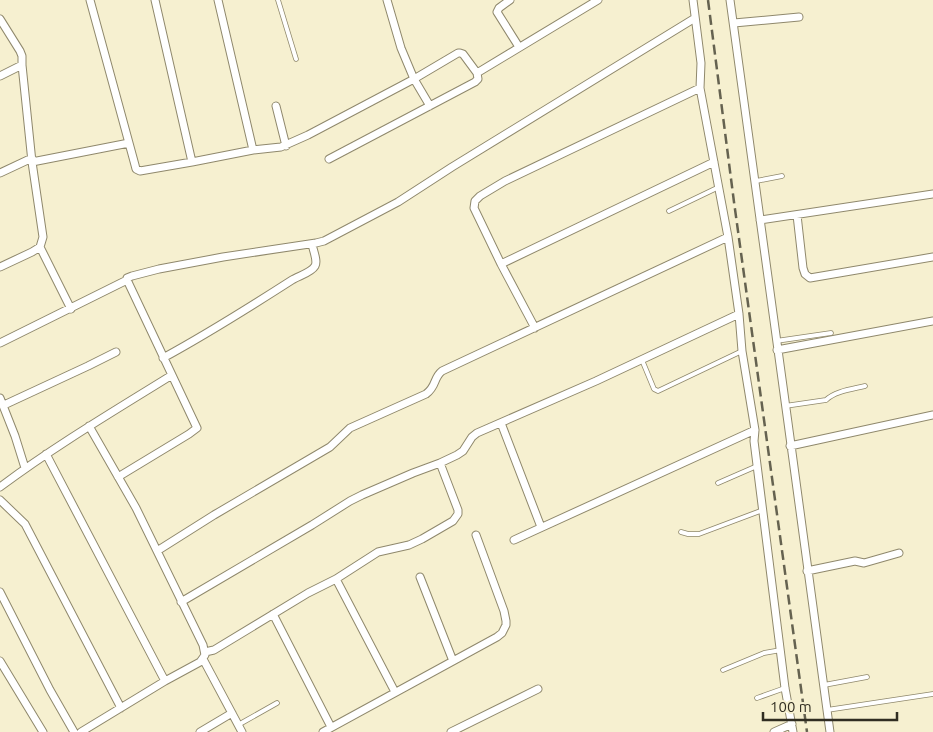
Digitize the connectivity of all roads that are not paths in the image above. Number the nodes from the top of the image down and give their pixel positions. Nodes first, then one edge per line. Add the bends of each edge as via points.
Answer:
1 (90, 0) edge
2 (155, 0) edge
3 (218, 0) edge
4 (278, 0) edge
5 (387, 0) edge
6 (510, 0) edge
7 (598, 0) edge
8 (693, 0) edge
9 (730, 0) edge
10 (799, 17) dead end
11 (695, 18) junction
12 (0, 19) edge
13 (734, 23) junction
14 (519, 47) junction
15 (296, 59) dead end
16 (22, 65) junction
17 (477, 73) junction
18 (0, 76) edge
19 (414, 79) junction
20 (700, 88) junction
21 (276, 106) dead end
22 (430, 106) junction
23 (129, 143) junction
24 (286, 146) junction
25 (253, 150) junction
26 (329, 159) dead end
27 (32, 160) junction
28 (192, 162) junction
29 (714, 162) junction
30 (0, 173) edge
31 (782, 176) dead end
32 (756, 181) junction
33 (719, 187) junction
34 (933, 194) edge
35 (669, 211) dead end
36 (797, 214) junction
37 (760, 220) junction
38 (728, 238) junction
39 (312, 244) junction
40 (40, 247) junction
41 (933, 258) edge
42 (502, 264) junction
43 (0, 268) edge
44 (126, 281) junction
45 (71, 309) junction
46 (739, 314) junction
47 (933, 321) edge
48 (535, 328) junction
49 (832, 333) dead end
50 (776, 341) junction
51 (0, 343) edge
52 (778, 350) junction
53 (742, 351) junction
54 (116, 352) dead end
55 (163, 358) junction
56 (642, 359) junction
57 (172, 375) junction
58 (865, 386) dead end
59 (0, 398) edge
60 (4, 405) junction
61 (785, 406) junction
62 (933, 415) edge
63 (501, 423) junction
64 (89, 426) junction
65 (755, 430) junction
66 (790, 446) junction
67 (46, 454) junction
68 (440, 463) junction
69 (757, 466) junction
70 (25, 468) junction
71 (118, 476) junction
72 (718, 483) dead end
73 (0, 487) edge
74 (0, 500) edge
75 (763, 510) junction
76 (541, 527) junction
77 (681, 532) dead end
78 (476, 534) dead end
79 (514, 540) dead end
80 (157, 551) junction
81 (899, 553) dead end
82 (807, 571) junction
83 (420, 577) dead end
84 (336, 579) junction
85 (0, 592) edge
86 (181, 602) junction
87 (273, 614) junction
88 (780, 650) junction
89 (204, 656) junction
90 (0, 661) edge
91 (453, 661) junction
92 (723, 670) dead end
93 (3, 672) edge
94 (867, 677) dead end
95 (165, 681) junction
96 (824, 684) junction
97 (785, 688) junction
98 (538, 689) dead end
99 (395, 692) junction
100 (933, 694) edge
101 (757, 698) dead end
102 (277, 703) dead end
103 (121, 708) junction
104 (827, 710) junction
105 (232, 713) junction
106 (331, 727) junction
107 (792, 728) edge
108 (240, 729) edge
109 (43, 732) edge
110 (74, 732) edge
111 (81, 732) edge
112 (200, 732) edge
113 (323, 732) edge
114 (451, 732) edge
115 (774, 732) edge
116 (830, 732) edge

1 - 23 street
2 - 28 street
3 - 25 street
4 - 15 lane
5 - 19 street via 400,48
6 - 14 street via 497,12
7 - 14 street
8 - 11 street
9 - 13 street
10 - 13 street
11 - 20 street via 701,63
11 - 39 street via 398,202
12 - 16 street via 20,51
13 - 32 street
14 - 17 street
16 - 18 street
16 - 27 street
17 - 19 street via 460,52
17 - 22 street via 475,82
19 - 22 street
19 - 24 street
20 - 29 street
20 - 42 street via 505,181 477,198 474,208
21 - 24 street
22 - 26 street
23 - 27 street
23 - 28 street via 136,169
24 - 25 street
25 - 28 street
27 - 30 street
27 - 40 street via 43,237
29 - 33 street
29 - 42 street
31 - 32 lane
32 - 37 street
33 - 35 lane
33 - 38 street
34 - 36 street
36 - 37 street
36 - 41 street via 803,268 810,278
37 - 50 street
38 - 46 street
38 - 48 street
39 - 44 street via 159,269 132,276
39 - 55 street via 316,262 310,270
40 - 43 street
40 - 45 street
42 - 48 street
44 - 45 street
44 - 55 street
45 - 51 street
46 - 53 street
46 - 56 street
47 - 52 street
48 - 80 street via 442,371 426,394 350,428 330,447
49 - 50 lane
50 - 52 street
52 - 61 street
53 - 56 lane via 658,392
53 - 65 street
54 - 60 street
55 - 57 street
56 - 63 street
57 - 64 street
57 - 71 street via 197,429
58 - 61 lane via 835,394 826,400
59 - 60 street
60 - 70 street
61 - 66 street
62 - 66 street
63 - 68 street via 477,433 463,451
63 - 76 street
64 - 67 street
64 - 71 street
65 - 69 street
65 - 76 street
66 - 82 street
67 - 70 street
67 - 95 street
68 - 84 street via 458,510 456,517 409,544 378,552
68 - 86 street via 356,498
69 - 72 lane
69 - 75 street
70 - 73 street
71 - 80 street
74 - 103 street via 25,524
75 - 77 lane via 699,534
75 - 88 street
76 - 79 street
78 - 91 street via 506,625 497,637
80 - 86 street
81 - 82 street via 864,563 855,561
82 - 96 street
83 - 91 street
84 - 87 street
84 - 99 street
85 - 110 street
86 - 89 street via 203,645
87 - 89 street
87 - 106 street
88 - 92 lane
88 - 97 street
89 - 95 street
89 - 105 street
90 - 93 street
91 - 99 street
93 - 109 street
94 - 96 lane
95 - 103 street
96 - 104 street
97 - 101 lane
97 - 107 street
98 - 114 street
99 - 106 street
100 - 104 lane
102 - 108 lane
103 - 111 street
104 - 116 street
105 - 108 street
105 - 112 street
106 - 113 street
107 - 115 street

